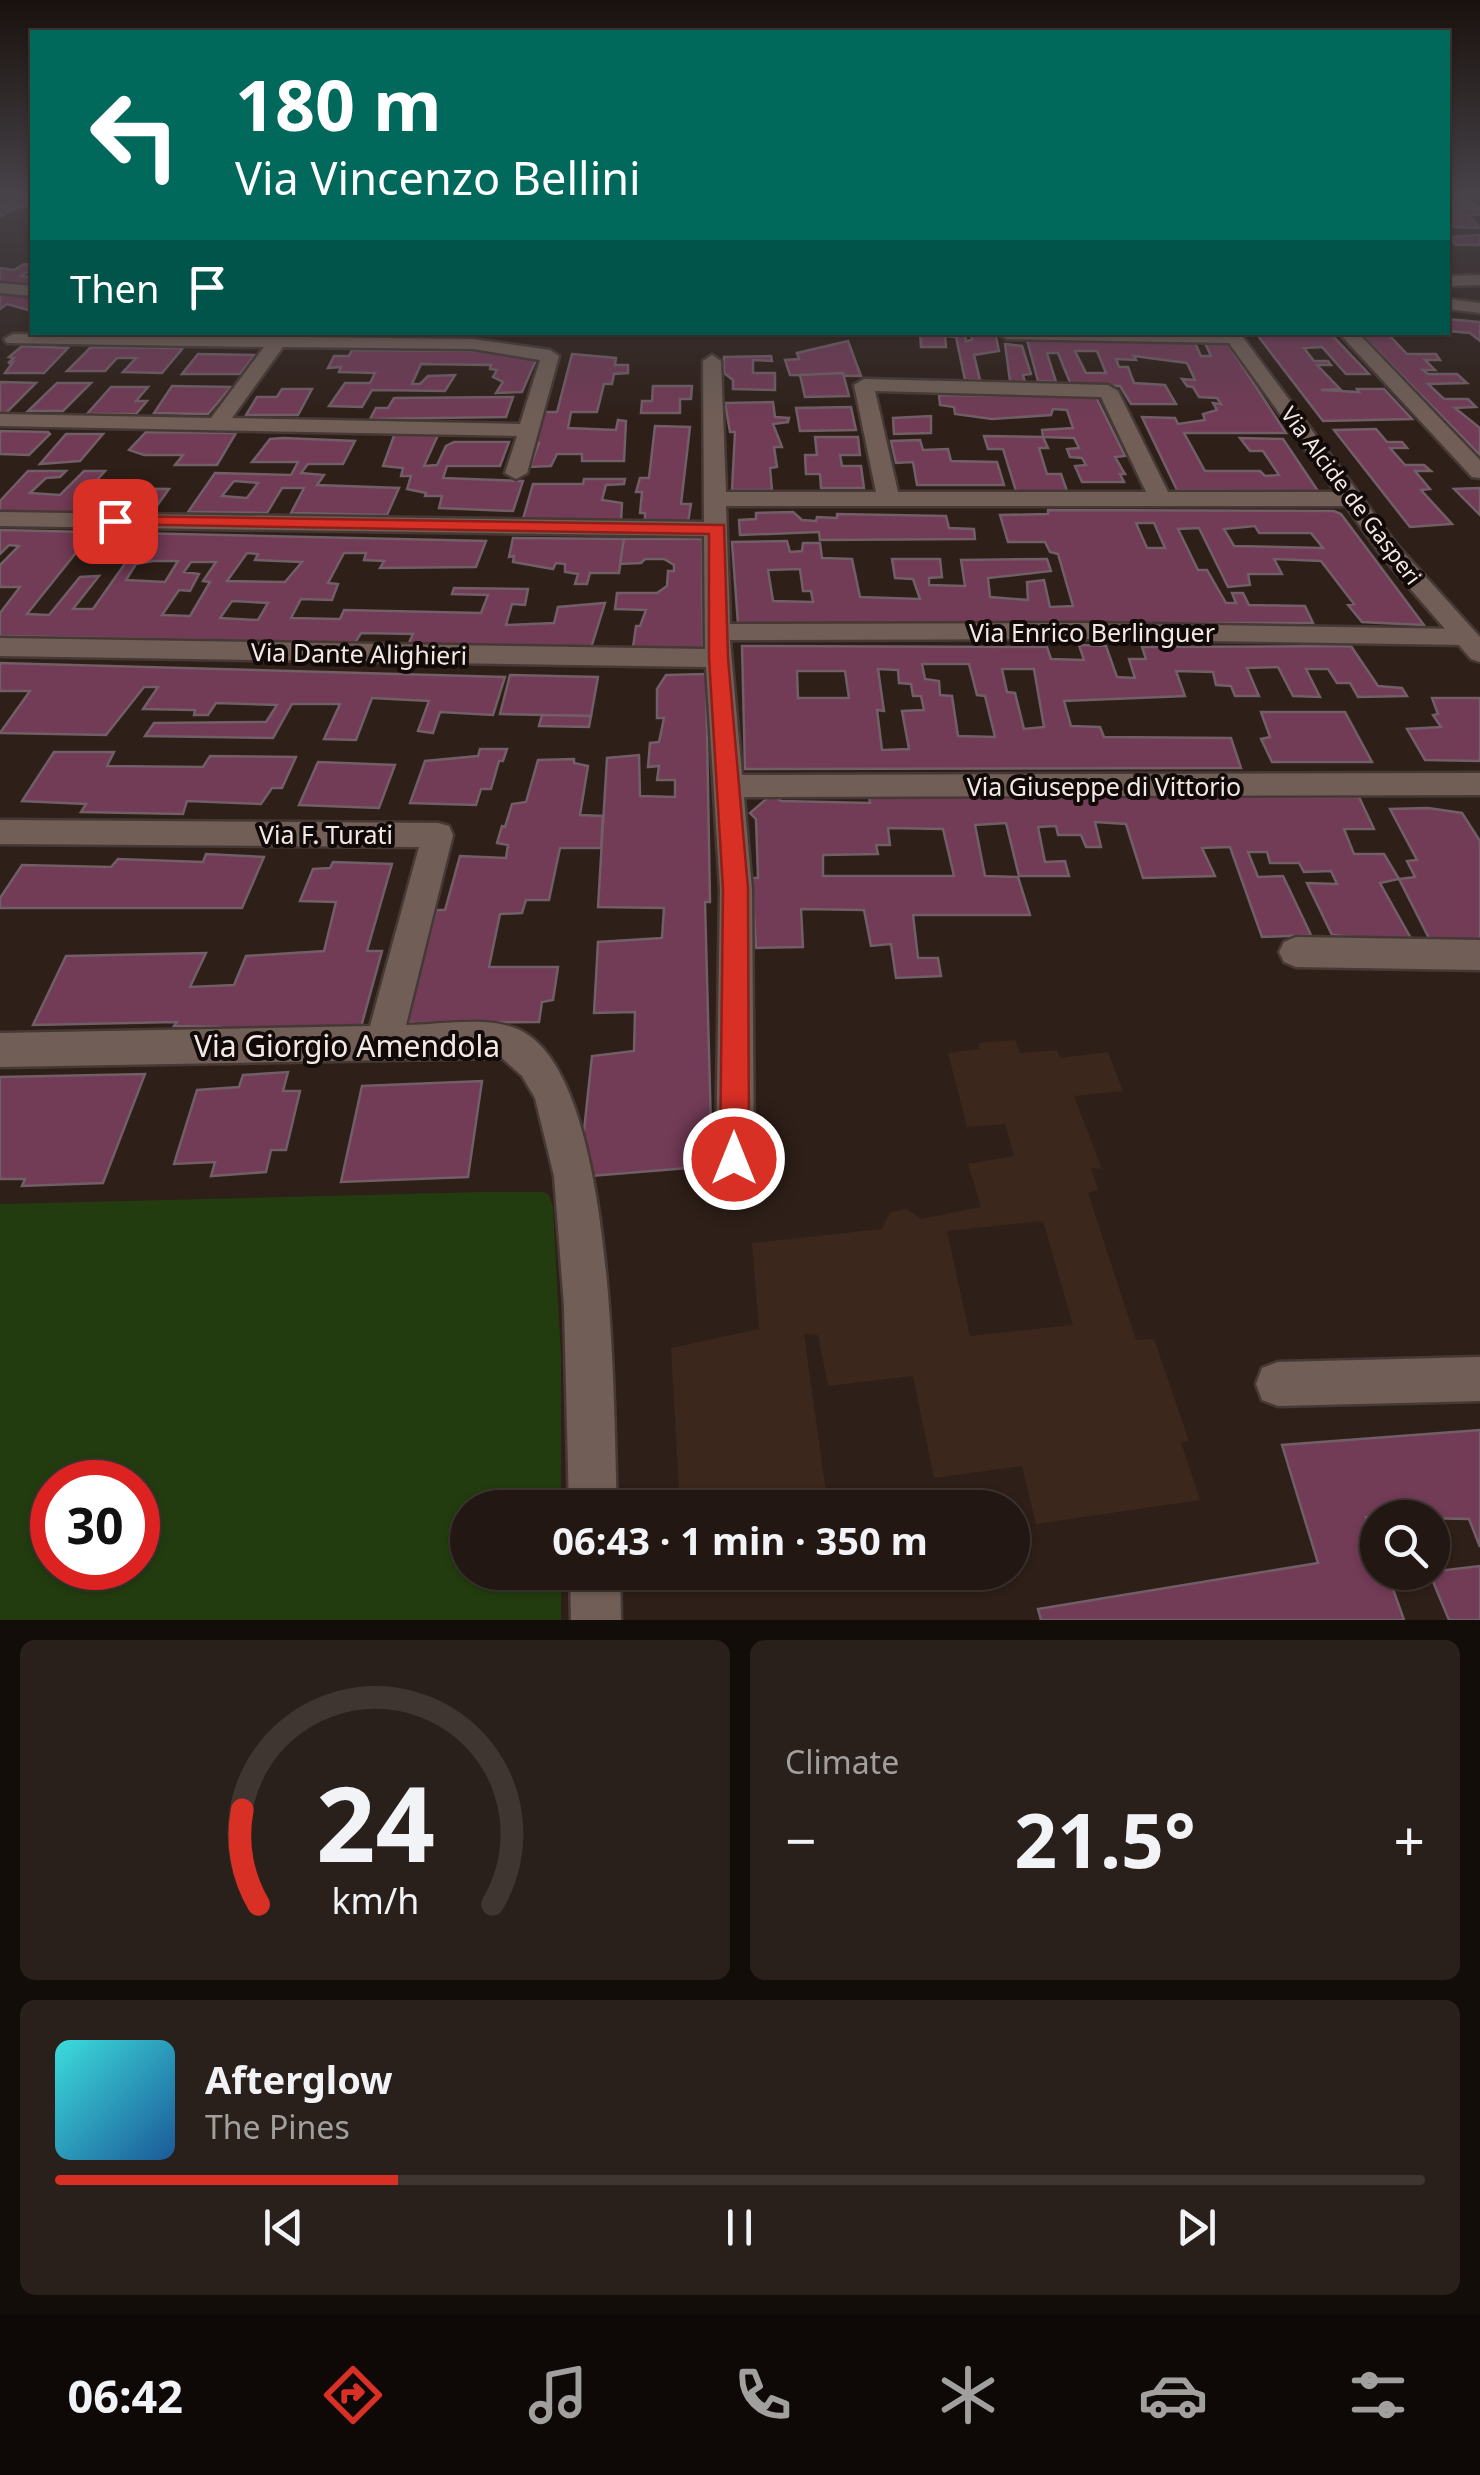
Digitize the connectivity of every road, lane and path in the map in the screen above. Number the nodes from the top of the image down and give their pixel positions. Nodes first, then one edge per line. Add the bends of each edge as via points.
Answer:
1 (1464, 281) edge
2 (0, 288) edge
3 (30, 292) edge
4 (1480, 293) edge
5 (1450, 304) edge
6 (1480, 308) edge
7 (30, 322) edge
8 (1232, 335) edge
9 (1351, 335) edge
10 (276, 344) junction
11 (6, 345) edge
12 (712, 361) dead end
13 (0, 420) edge
14 (218, 423) junction
15 (527, 430) junction
16 (1480, 472) edge
17 (516, 474) dead end
18 (888, 499) junction
19 (1160, 499) junction
20 (1352, 499) junction
21 (717, 514) junction
22 (0, 519) edge
23 (718, 645) junction
24 (1473, 645) edge
25 (0, 647) edge
26 (1480, 784) edge
27 (728, 786) junction
28 (0, 832) edge
29 (1296, 952) dead end
30 (1480, 955) edge
31 (384, 1040) junction
32 (0, 1050) edge
33 (734, 1159) dead end
34 (1480, 1378) edge
35 (1278, 1384) dead end
36 (592, 1490) edge
37 (595, 1590) edge
38 (596, 1620) edge

1 - 4 street
2 - 3 street
5 - 6 street
7 - 11 street
8 - 20 street, Via Alcide de Gasperi
9 - 16 street
10 - 11 street
10 - 14 street
10 - 15 street via 473,344 550,356
12 - 21 street
13 - 14 street
14 - 15 street
15 - 17 street
18 - 19 street
18 - 19 street via 864,384 1108,392
18 - 21 street
19 - 20 street
20 - 24 street, Via Alcide de Gasperi
21 - 22 street
21 - 23 street
23 - 24 street, Via Enrico Berlinguer via 1082,631
23 - 25 street, Via Dante Alighieri
23 - 27 street
26 - 27 street, Via Giuseppe di Vittorio
27 - 33 street via 736,889
28 - 31 street, Via F. Turati via 438,834
29 - 30 street
31 - 32 street, Via Giorgio Amendola
31 - 36 street, Via Giorgio Amendola via 504,1040 543,1075 564,1132 576,1198
34 - 35 street
37 - 38 street

